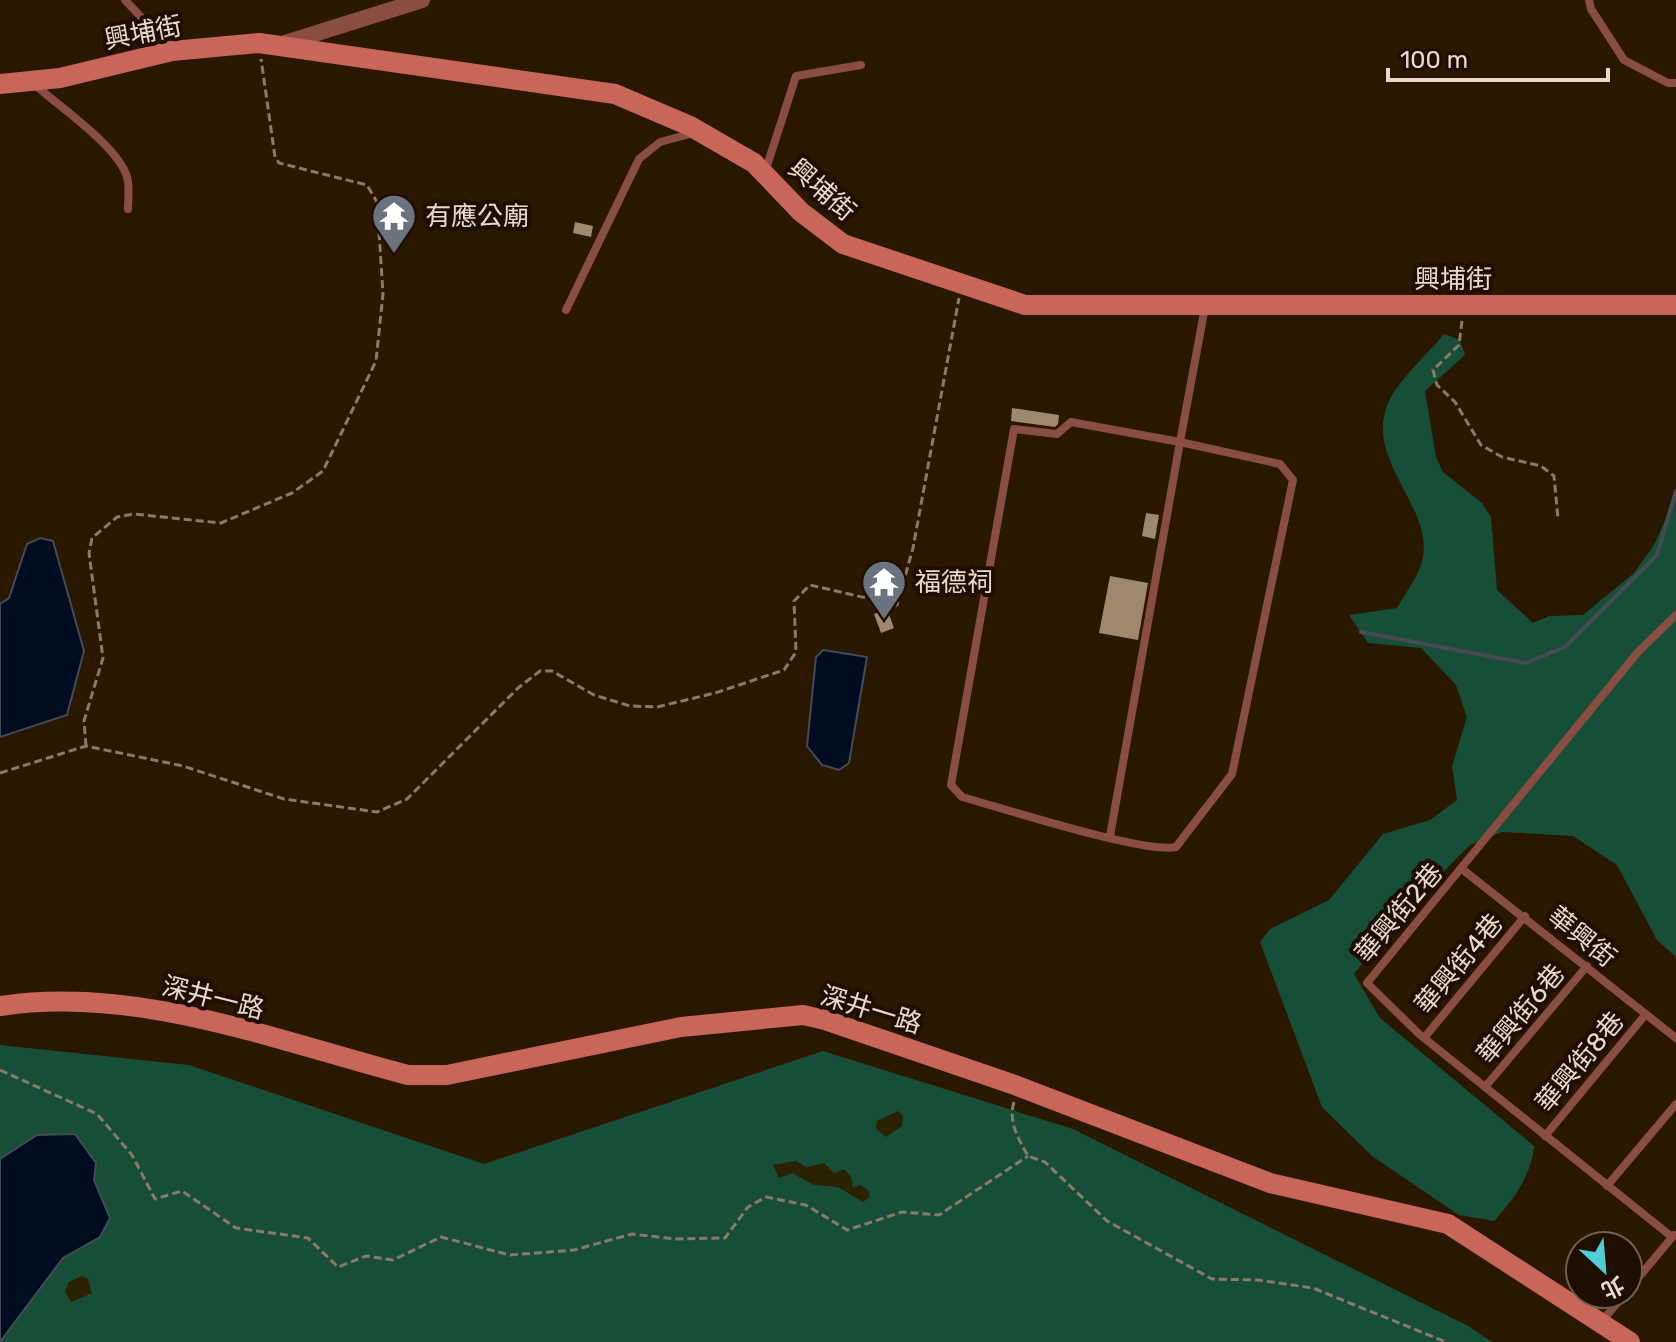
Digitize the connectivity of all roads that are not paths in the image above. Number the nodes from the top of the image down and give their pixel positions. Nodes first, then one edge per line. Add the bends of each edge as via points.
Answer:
1 (125, 0) edge
2 (422, 0) edge
3 (1589, 0) edge
4 (282, 44) junction
5 (172, 51) junction
6 (861, 65) dead end
7 (33, 82) junction
8 (1676, 83) edge
9 (0, 84) edge
10 (699, 132) junction
11 (765, 174) junction
12 (128, 209) dead end
13 (1676, 305) edge
14 (1205, 306) junction
15 (566, 310) dead end
16 (1180, 442) junction
17 (1676, 615) edge
18 (1110, 836) junction
19 (1462, 869) junction
20 (1525, 916) junction
21 (1587, 966) junction
22 (0, 1006) edge
23 (1646, 1014) junction
24 (1424, 1038) junction
25 (1676, 1038) edge
26 (1485, 1087) junction
27 (1676, 1104) edge
28 (1545, 1136) junction
29 (1607, 1186) junction
30 (1674, 1235) edge
31 (1644, 1271) edge
32 (1611, 1310) edge
33 (1601, 1323) junction
34 (1630, 1342) edge

1 - 5 lane
2 - 4 street
3 - 8 lane via 1624,60
4 - 5 street, 興埔街
4 - 10 street, 興埔街 via 615,94
5 - 7 street, 興埔街
6 - 11 lane via 796,76
7 - 9 street, 興埔街
7 - 12 lane via 115,151 128,178
10 - 11 street, 興埔街
10 - 15 lane via 660,142 639,159
11 - 14 street, 興埔街 via 801,212 843,244 1025,305
13 - 14 street, 興埔街
14 - 16 lane
16 - 18 lane
16 - 18 lane via 1280,464 1293,480 1232,774 1176,847 1162,850
16 - 18 lane via 1071,422 1057,434 1014,429 951,785 962,797
17 - 19 lane, 華興街2巷 via 1638,652
19 - 20 lane, 華興街
19 - 24 lane, 華興街2巷 via 1367,983
20 - 21 lane, 華興街
20 - 24 lane, 華興街4巷
21 - 23 lane, 華興街
21 - 26 lane, 華興街6巷
22 - 33 street, 深井一路 via 44,1000 153,1008 408,1075 447,1075 681,1027 803,1015 1018,1086 1270,1183 1448,1224
23 - 25 lane, 華興街
23 - 28 lane, 華興街8巷
24 - 26 lane
26 - 28 lane
27 - 29 lane
28 - 29 lane
29 - 30 lane
30 - 31 lane
32 - 33 lane
33 - 34 street, 深井一路

